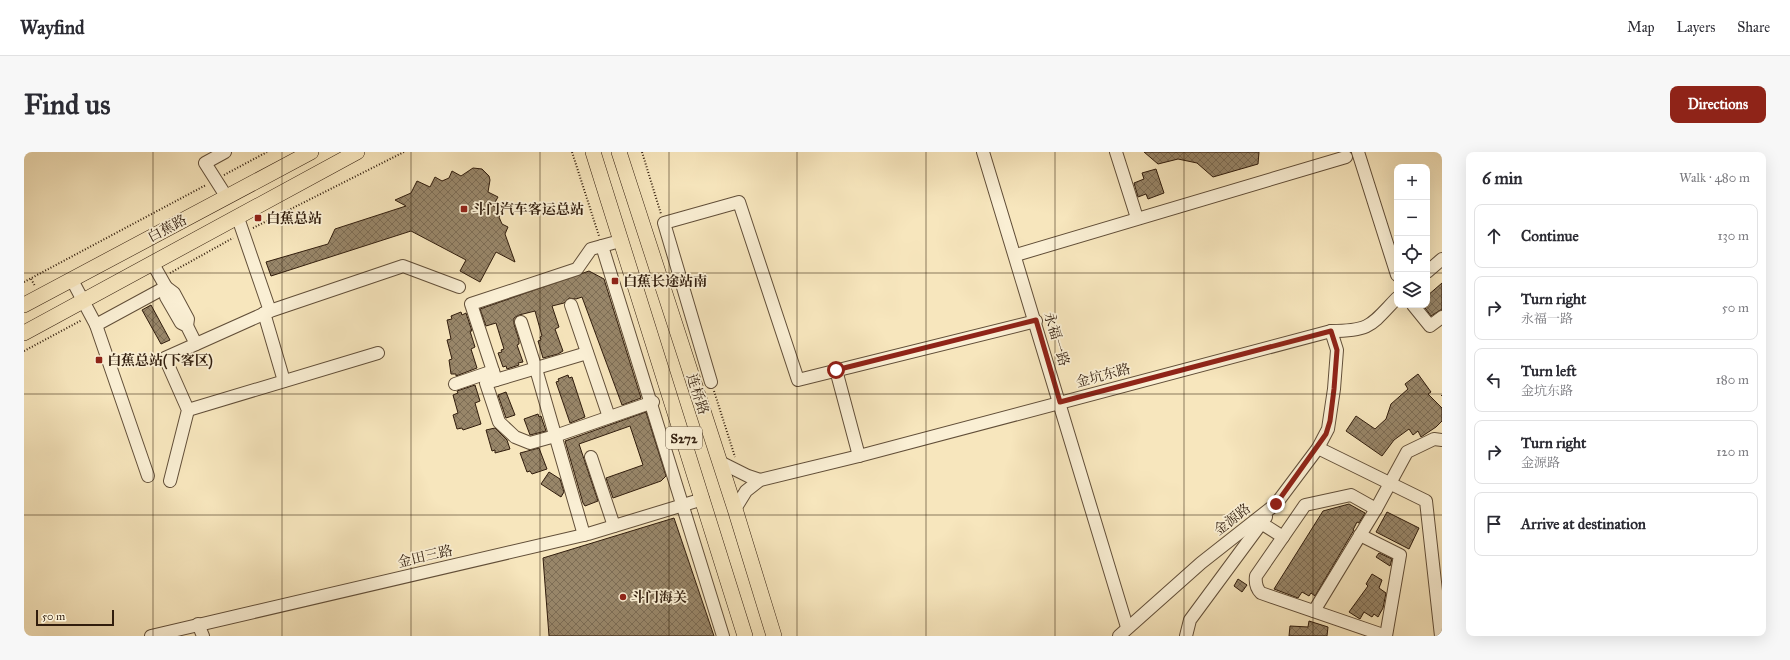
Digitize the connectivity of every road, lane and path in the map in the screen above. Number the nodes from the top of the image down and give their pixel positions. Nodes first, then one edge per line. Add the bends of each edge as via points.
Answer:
1 (226, 152) edge
2 (267, 152) edge
3 (311, 152) edge
4 (358, 152) edge
5 (404, 152) edge
6 (572, 152) edge
7 (593, 152) edge
8 (642, 152) edge
9 (983, 152) edge
10 (1116, 152) edge
11 (1352, 154) edge
12 (621, 158) edge
13 (599, 171) junction
14 (216, 180) junction
15 (226, 196) junction
16 (238, 218) junction
17 (1137, 218) junction
18 (664, 223) junction
19 (243, 233) junction
20 (620, 241) junction
21 (597, 248) junction
22 (1016, 255) junction
23 (1441, 263) edge
24 (153, 264) junction
25 (1430, 270) edge
26 (1396, 272) edge
27 (72, 280) junction
28 (24, 282) edge
29 (163, 282) junction
30 (459, 287) dead end
31 (83, 301) junction
32 (1394, 301) edge
33 (24, 305) edge
34 (571, 305) dead end
35 (1415, 308) edge
36 (267, 312) junction
37 (1442, 317) edge
38 (1036, 320) junction
39 (93, 321) junction
40 (521, 322) dead end
41 (1331, 331) junction
42 (24, 333) edge
43 (196, 344) junction
44 (24, 351) edge
45 (378, 353) dead end
46 (587, 353) junction
47 (536, 369) junction
48 (836, 370) junction
49 (495, 376) junction
50 (284, 381) junction
51 (711, 382) joint
52 (455, 384) dead end
53 (653, 402) dead end
54 (1060, 402) junction
55 (188, 410) junction
56 (609, 417) junction
57 (555, 436) junction
58 (1442, 440) edge
59 (1318, 448) junction
60 (859, 456) junction
61 (591, 457) dead end
62 (720, 462) junction
63 (740, 472) junction
64 (148, 476) dead end
65 (760, 480) junction
66 (170, 481) dead end
67 (1390, 484) junction
68 (703, 499) junction
69 (1276, 504) junction
70 (682, 505) junction
71 (735, 508) junction
72 (1376, 509) junction
73 (1261, 523) junction
74 (614, 526) junction
75 (584, 535) junction
76 (1360, 535) junction
77 (1282, 537) junction
78 (1314, 612) junction
79 (198, 624) junction
80 (1123, 632) edge
81 (151, 636) edge
82 (203, 636) edge
83 (723, 636) edge
84 (745, 636) edge
85 (774, 636) edge
86 (1186, 636) edge
87 (1386, 636) edge
88 (1441, 636) edge

1 - 14 street via 205,163
2 - 14 path
3 - 15 main road, 白蕉路
4 - 16 main road, 白蕉路
5 - 19 path
6 - 21 path
7 - 13 main road, 连桥路 / S272
8 - 18 path
9 - 22 street, 永福一路
10 - 17 street
11 - 17 street
11 - 26 street
12 - 13 main road
12 - 62 main road, 连桥路 / S272
13 - 20 main road, 连桥路 / S272
14 - 15 street
14 - 28 path
15 - 27 main road, 白蕉路
16 - 19 street
16 - 24 main road, 白蕉路
17 - 22 street
18 - 48 street via 739,202 798,380
18 - 51 street
19 - 29 path
19 - 36 street
20 - 21 street
20 - 68 main road, 连桥路 / S272
21 - 49 street via 577,269 471,304
21 - 70 street
22 - 38 street, 永福一路
23 - 25 street
24 - 29 street
24 - 31 main road, 白蕉路
27 - 31 street
27 - 33 main road, 白蕉路
29 - 39 street
29 - 43 street via 174,293 188,319 187,326
30 - 36 street via 403,266
31 - 39 street
31 - 42 main road, 白蕉路
32 - 41 street, 金坑东路 via 1365,328 1355,331
34 - 46 street
35 - 37 street via 1430,326
36 - 43 street
36 - 50 street
38 - 48 street
38 - 54 street, 永福一路
39 - 44 path
39 - 64 street
40 - 47 street
41 - 54 street, 金坑东路
41 - 59 street, 金源路 via 1337,350 1334,389 1328,430
43 - 55 street via 165,358
45 - 50 street
46 - 47 street
46 - 56 street
47 - 49 street
47 - 57 street
48 - 60 street
49 - 52 street
49 - 57 street via 486,383 499,422 515,437 530,443
50 - 55 street
51 - 63 path
53 - 56 street
54 - 60 street, 金坑东路
54 - 80 street, 永福一路
55 - 66 street
56 - 57 street
57 - 75 street
58 - 67 street via 1434,439 1407,452
59 - 67 street
59 - 69 street, 金源路
60 - 65 street, 金坑东路
61 - 74 street
62 - 63 street
62 - 71 main road, 连桥路 / S272
63 - 65 street
65 - 71 street, 金坑东路 via 746,491
67 - 72 street
67 - 88 street via 1426,501
68 - 70 street, 金田三路
68 - 84 main road, 连桥路 / S272
69 - 73 street
69 - 80 street, 金源路 via 1201,563
70 - 74 street, 金田三路
70 - 83 street
71 - 85 main road, 连桥路 / S272
72 - 76 street
72 - 77 street via 1351,495 1305,505
73 - 77 street
73 - 86 street via 1190,620
74 - 75 street, 金田三路
75 - 79 street, 金田三路
76 - 78 street
76 - 87 street via 1400,554
77 - 78 street via 1256,576 1256,585 1261,594
78 - 87 street
79 - 81 street, 金田三路
79 - 82 street

